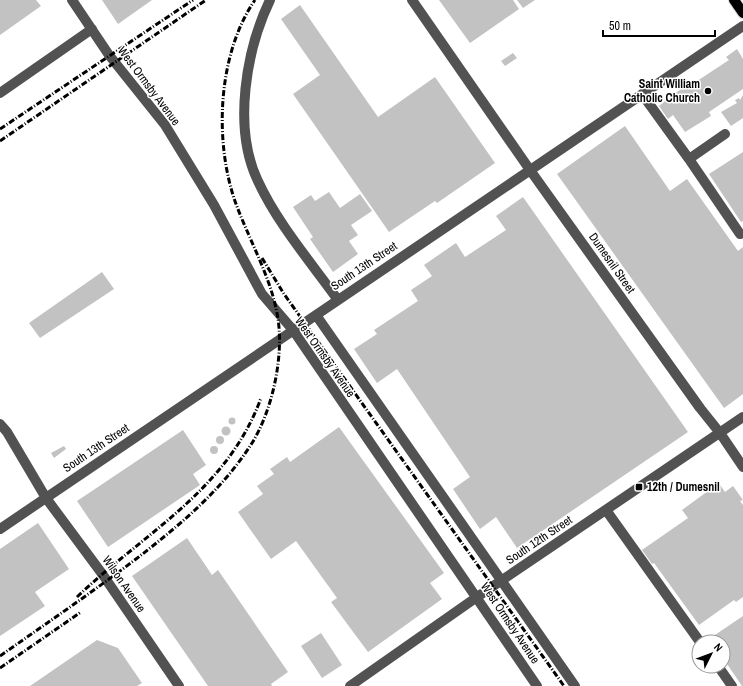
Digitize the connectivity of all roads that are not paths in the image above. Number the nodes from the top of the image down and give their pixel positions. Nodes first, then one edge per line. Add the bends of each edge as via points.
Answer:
1 (72, 0) edge
2 (270, 0) edge
3 (412, 0) edge
4 (734, 0) edge
5 (743, 13) edge
6 (743, 26) edge
7 (92, 29) junction
8 (0, 92) edge
9 (642, 94) junction
10 (725, 134) dead end
11 (688, 159) junction
12 (530, 170) junction
13 (740, 234) dead end
14 (338, 300) junction
15 (316, 315) junction
16 (293, 330) junction
17 (743, 417) edge
18 (0, 424) edge
19 (720, 433) junction
20 (743, 467) edge
21 (46, 498) junction
22 (606, 510) junction
23 (0, 529) edge
24 (501, 582) junction
25 (477, 597) junction
26 (694, 634) edge
27 (724, 674) edge
28 (179, 686) edge
29 (350, 686) edge
30 (537, 686) edge
31 (574, 686) edge
32 (732, 686) edge

1 - 7 street, West Ormsby Avenue
2 - 14 street via 264,12 246,74 243,112 249,158 274,211
3 - 12 street, Dumesnil Street
4 - 5 main road
6 - 9 street, South 13th Street
7 - 8 street
7 - 16 street, West Ormsby Avenue via 112,59 165,125 214,205 262,294
9 - 11 street
9 - 12 street, South 13th Street
10 - 11 street
11 - 13 street
12 - 14 street, South 13th Street
12 - 19 street, Dumesnil Street
14 - 15 street, South 13th Street
15 - 16 street, South 13th Street
15 - 24 street, West Ormsby Avenue
16 - 21 street, South 13th Street
16 - 25 street, West Ormsby Avenue
17 - 19 street, South 12th Street
18 - 21 street, Wilson Avenue
19 - 20 street, Dumesnil Street
19 - 22 street, South 12th Street
21 - 23 street, South 13th Street
21 - 28 street, Wilson Avenue via 103,575
22 - 24 street, South 12th Street
22 - 26 street
24 - 25 street, South 12th Street
24 - 31 street, West Ormsby Avenue
25 - 29 street, South 12th Street
25 - 30 street, West Ormsby Avenue via 492,623
27 - 32 street

